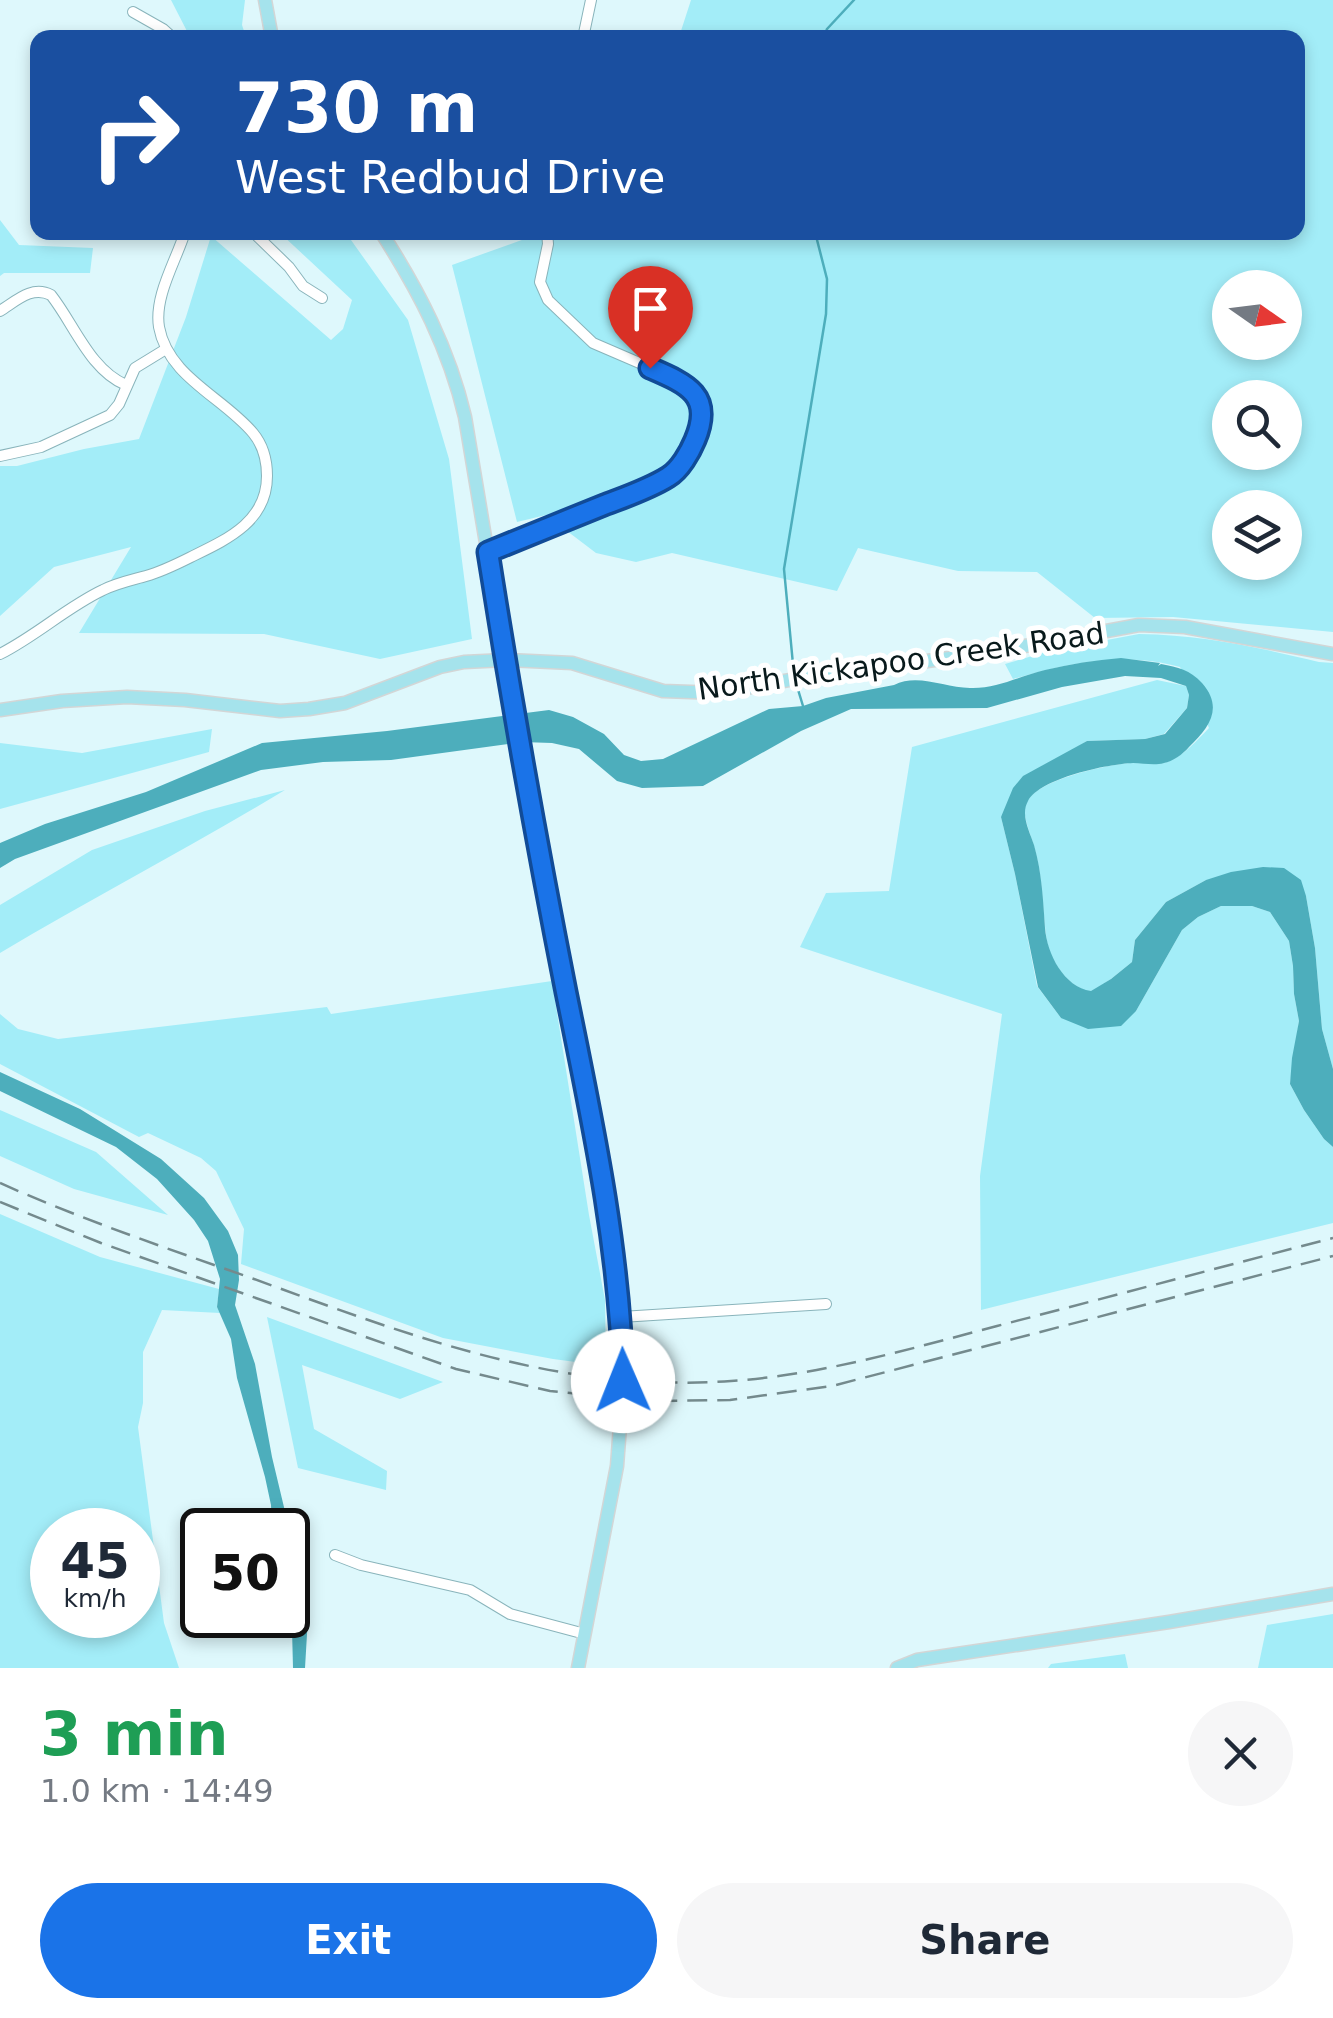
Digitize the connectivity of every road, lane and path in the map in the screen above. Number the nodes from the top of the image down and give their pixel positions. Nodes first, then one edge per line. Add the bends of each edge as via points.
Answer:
1 (265, 0) edge
2 (592, 0) edge
3 (134, 12) dead end
4 (164, 30) edge
5 (271, 30) edge
6 (585, 30) edge
7 (182, 240) edge
8 (261, 240) edge
9 (386, 240) edge
10 (548, 240) edge
11 (322, 298) dead end
12 (0, 311) edge
13 (166, 349) junction
14 (126, 385) junction
15 (0, 456) edge
16 (488, 552) junction
17 (0, 654) edge
18 (1333, 654) edge
19 (506, 660) junction
20 (0, 710) edge
21 (826, 1304) dead end
22 (621, 1317) junction
23 (334, 1556) dead end
24 (1333, 1594) edge
25 (586, 1634) junction
26 (578, 1668) edge
27 (898, 1668) edge

1 - 5 main road
2 - 6 street
3 - 4 street
7 - 13 street via 158,314
8 - 11 street via 302,286
9 - 16 main road via 425,304 451,367
10 - 16 street via 540,282 548,300 594,343 693,391 702,425 672,475
12 - 14 street via 36,291 52,295 100,367
13 - 14 street via 140,364
13 - 17 street via 259,442 267,472 260,506 233,535 170,568 104,589
14 - 15 street via 115,410 102,420
16 - 19 main road
18 - 19 main road, North Kickapoo Creek Road via 1185,627 1139,626 719,693 653,688 572,663
19 - 20 main road, North Kickapoo Creek Road via 440,667 309,709 127,697
19 - 22 main road via 591,1111
21 - 22 street
22 - 25 main road via 617,1466
23 - 25 street via 470,1590 519,1618
24 - 27 main road
25 - 26 main road

